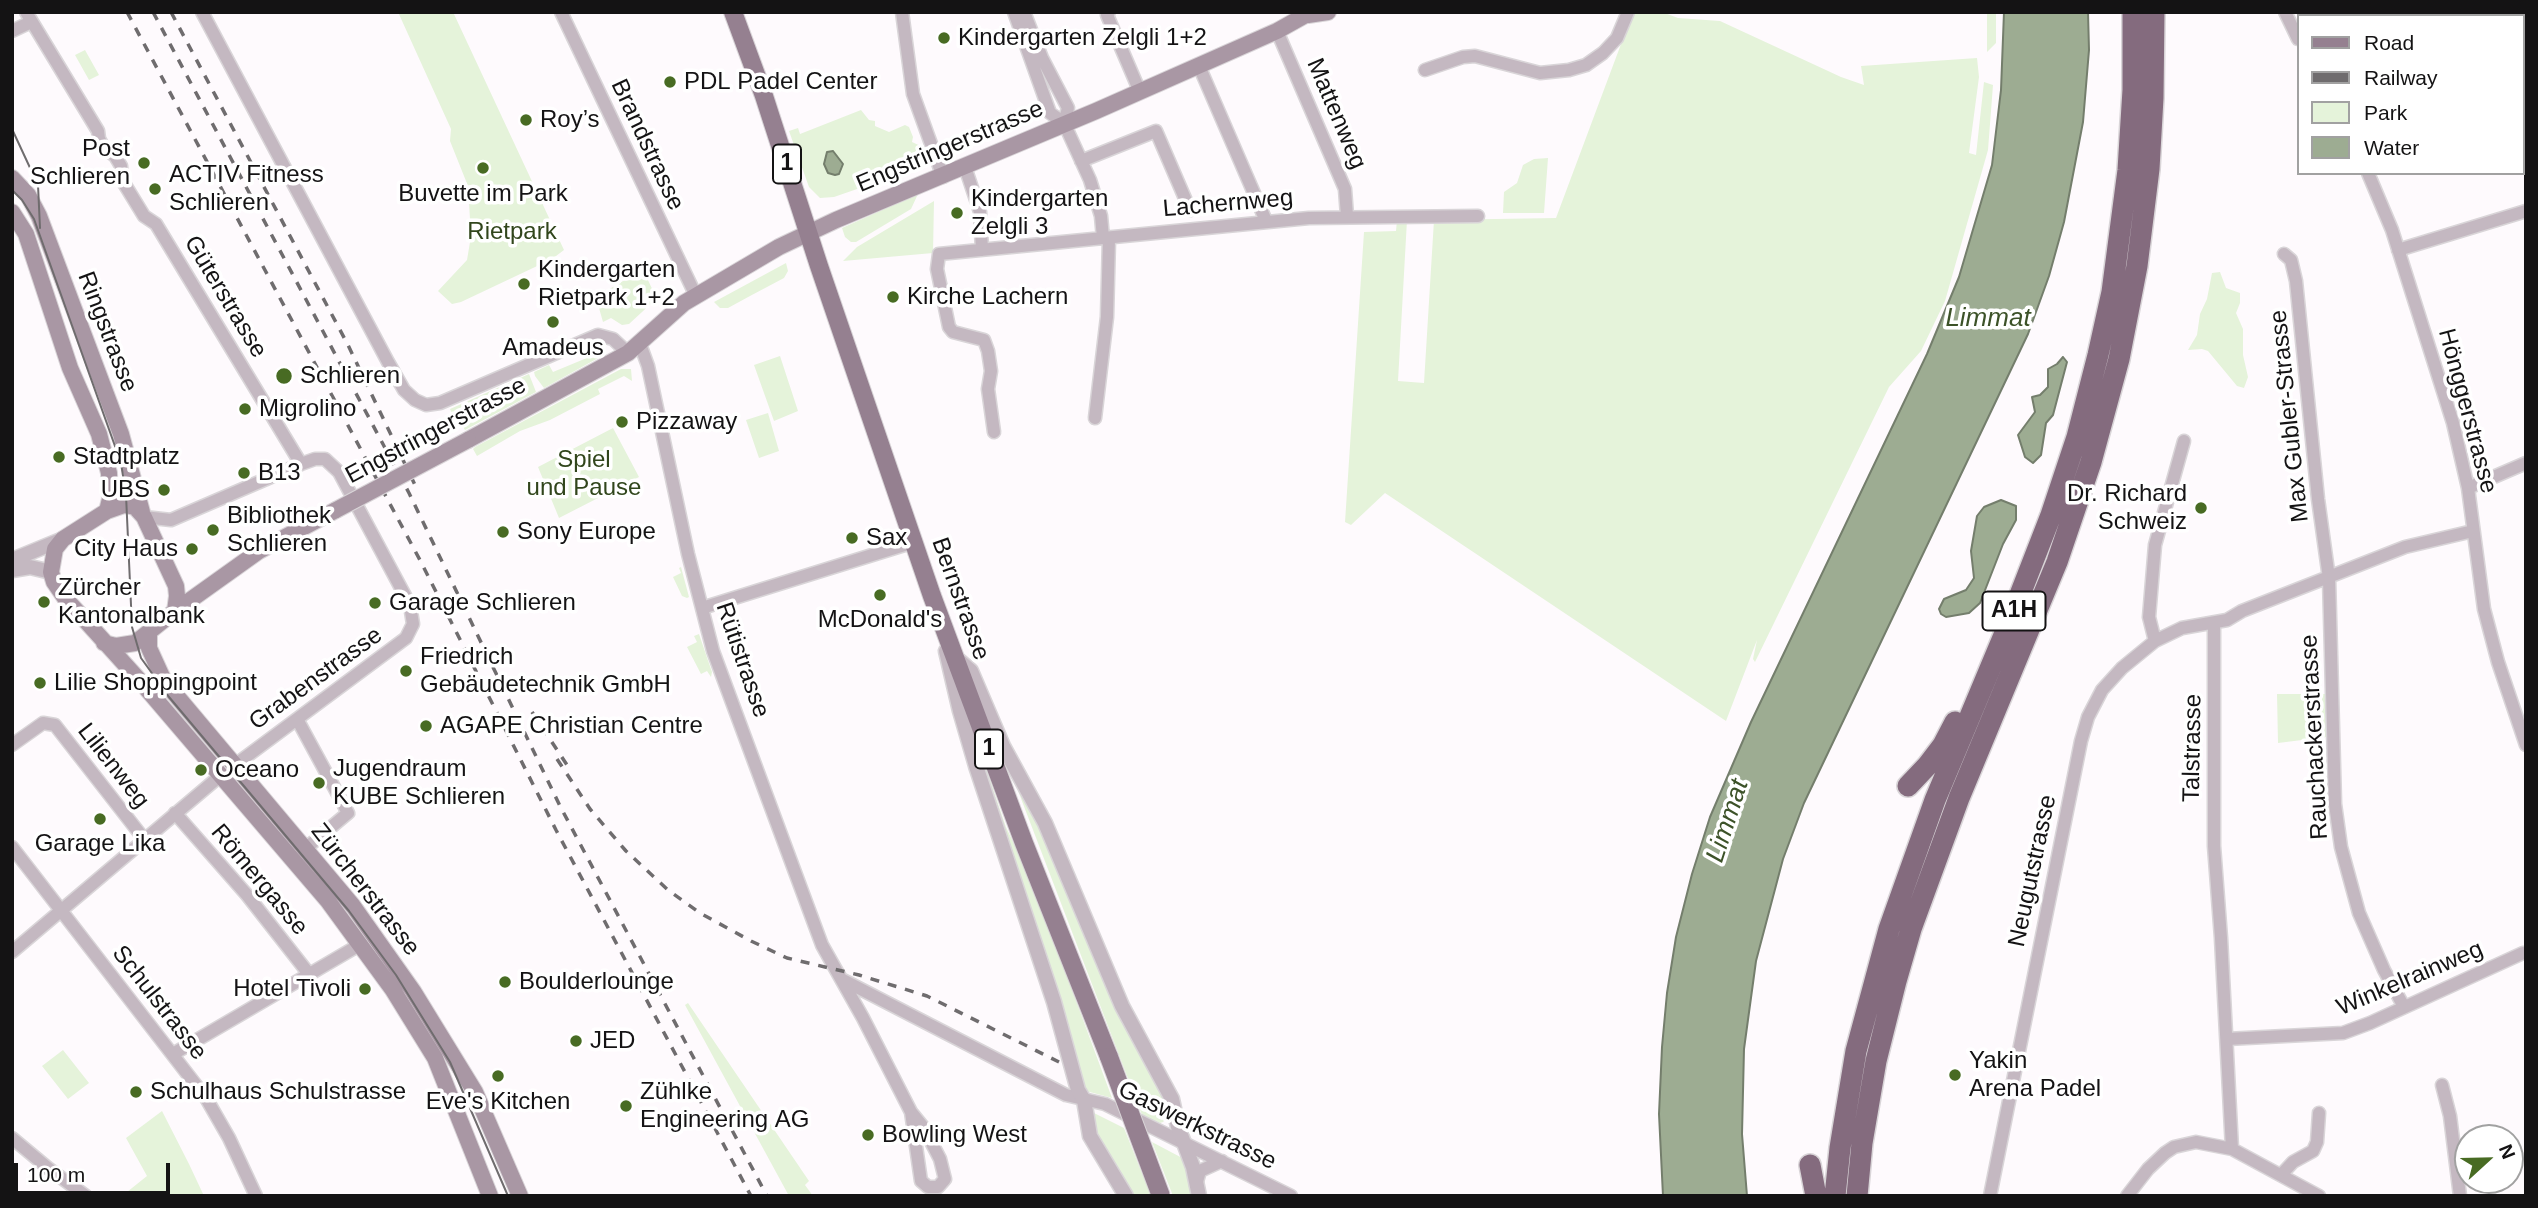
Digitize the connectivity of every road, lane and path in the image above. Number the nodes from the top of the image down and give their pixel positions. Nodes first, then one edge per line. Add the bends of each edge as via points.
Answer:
1 (202, 12) edge
2 (561, 12) edge
3 (733, 12) edge
4 (902, 12) edge
5 (1014, 12) edge
6 (1024, 12) edge
7 (1109, 12) edge
8 (1328, 12) edge
9 (1628, 12) edge
10 (2133, 12) edge
11 (2154, 12) edge
12 (2285, 12) edge
13 (1303, 15) edge
14 (29, 17) edge
15 (12, 31) edge
16 (1277, 31) junction
17 (2296, 33) edge
18 (1199, 66) junction
19 (1425, 69) dead end
20 (1140, 92) junction
21 (1064, 123) junction
22 (1081, 161) junction
23 (965, 167) junction
24 (2369, 175) edge
25 (943, 177) junction
26 (12, 178) edge
27 (1190, 210) dead end
28 (2526, 211) edge
29 (12, 212) edge
30 (1347, 216) junction
31 (1478, 216) dead end
32 (1266, 221) junction
33 (809, 233) junction
34 (1106, 238) junction
35 (982, 250) junction
36 (2398, 250) junction
37 (2284, 254) dead end
38 (696, 296) junction
39 (634, 349) junction
40 (1095, 418) dead end
41 (994, 432) dead end
42 (2184, 441) dead end
43 (2526, 463) edge
44 (301, 464) junction
45 (2468, 488) junction
46 (107, 510) junction
47 (143, 514) junction
48 (2473, 531) junction
49 (63, 539) junction
50 (914, 542) junction
51 (12, 560) edge
52 (12, 570) edge
53 (230, 571) junction
54 (51, 572) junction
55 (2329, 578) junction
56 (176, 586) junction
57 (936, 606) junction
58 (702, 608) junction
59 (174, 611) junction
60 (2214, 623) junction
61 (2007, 628) junction
62 (149, 633) junction
63 (2155, 641) junction
64 (103, 643) junction
65 (954, 656) junction
66 (298, 719) junction
67 (2526, 745) edge
68 (12, 746) edge
69 (235, 765) junction
70 (220, 776) junction
71 (1908, 786) dead end
72 (175, 813) junction
73 (144, 839) junction
74 (12, 848) edge
75 (305, 849) junction
76 (61, 910) junction
77 (361, 944) junction
78 (12, 952) edge
79 (2523, 953) dead end
80 (309, 974) junction
81 (839, 978) junction
82 (2404, 1007) junction
83 (2227, 1039) junction
84 (173, 1054) junction
85 (2442, 1085) dead end
86 (1084, 1100) junction
87 (911, 1112) junction
88 (2319, 1113) dead end
89 (12, 1138) edge
90 (1186, 1143) junction
91 (2232, 1149) junction
92 (1222, 1160) junction
93 (1810, 1165) dead end
94 (2281, 1175) junction
95 (1197, 1190) edge
96 (86, 1196) edge
97 (256, 1196) edge
98 (490, 1196) edge
99 (520, 1196) edge
100 (1126, 1196) edge
101 (1161, 1196) edge
102 (1291, 1196) edge
103 (1816, 1196) edge
104 (1835, 1196) edge
105 (1857, 1196) edge
106 (1990, 1196) edge
107 (2127, 1196) edge
108 (2319, 1196) edge
109 (2460, 1196) edge

1 - 39 street, Engstringerstrasse via 388,362 415,400 426,405 440,403 598,334
2 - 38 street, Brandstrasse
3 - 33 main road, Bernstrasse / 1
4 - 25 street via 913,94
5 - 21 street via 1050,113
6 - 21 street via 1068,107
7 - 20 street
8 - 13 main road, Engstringerstrasse
9 - 19 street via 1617,38 1603,53 1569,70 1541,73 1475,56
10 - 61 highway, A1H via 2128,170 2112,292 2077,437
11 - 105 highway, A1H via 2147,191 2119,359 2057,562 1959,798 1911,929 1876,1061
12 - 17 street
13 - 16 main road, Engstringerstrasse
14 - 15 street
14 - 44 street, Güterstrasse via 104,148 121,166 122,180 145,216 156,224
16 - 18 main road, Engstringerstrasse
16 - 30 street, Mattenweg via 1345,189
18 - 20 main road, Engstringerstrasse
18 - 32 street
20 - 21 main road, Engstringerstrasse
21 - 22 street
21 - 23 main road, Engstringerstrasse
22 - 27 street via 1156,131
22 - 34 street via 1097,198
23 - 25 main road, Engstringerstrasse
23 - 35 street via 980,212
24 - 36 street, Hönggerstrasse
25 - 33 main road, Engstringerstrasse
26 - 47 main road, Ringstrasse via 39,216 121,434
28 - 36 street
29 - 46 main road, Ringstrasse via 26,234 70,368 99,434 109,473
30 - 31 street, Lachernweg
30 - 32 street, Lachernweg
32 - 34 street, Lachernweg
33 - 38 main road, Engstringerstrasse
33 - 50 main road, Bernstrasse / 1
34 - 35 street, Lachernweg
34 - 40 street via 1108,317
35 - 41 street, Lachernweg via 939,254 937,269 949,327 984,340 989,351
36 - 45 street, Hönggerstrasse via 2444,391
37 - 55 street, Max Gubler-Strasse via 2291,260 2296,281
38 - 39 main road, Engstringerstrasse
39 - 53 main road, Engstringerstrasse, bridge via 259,551
39 - 58 street, Rütistrasse via 648,366
42 - 63 street via 2155,545 2149,617
43 - 45 street
44 - 47 street via 171,520
44 - 66 street, Grabenstrasse via 322,459 336,468 413,618 403,641
45 - 48 street, Hönggerstrasse
46 - 47 main road via 124,505
46 - 49 main road
47 - 56 main road, Ringstrasse
48 - 55 street via 2405,547
48 - 67 street, Hönggerstrasse via 2484,609
49 - 51 street
49 - 54 main road via 55,548
50 - 57 main road, Bernstrasse / 1
50 - 58 street
52 - 54 street via 30,567
53 - 56 main road, Engstringerstrasse via 198,586
53 - 59 main road, Engstringerstrasse
54 - 64 main road, Zürcherstrasse via 65,598
55 - 60 street
55 - 82 street, Rauchackerstrasse via 2335,804 2341,847 2359,913
56 - 59 main road
57 - 65 main road, Bernstrasse / 1
57 - 86 street via 960,711
58 - 81 street, Rütistrasse via 713,651 816,929
59 - 62 main road
60 - 63 street, Neugutstrasse via 2182,628
60 - 83 street, Talstrasse via 2213,837
61 - 71 highway via 1943,745
61 - 104 highway, A1H via 1935,800 1889,929 1856,1051
62 - 64 main road via 129,645
62 - 69 main road, Zürcherstrasse via 149,648 164,681
63 - 106 street, Neugutstrasse via 2102,690 2088,717
64 - 70 main road, Zürcherstrasse
65 - 90 street via 971,671 1003,746 1045,823 1108,975 1172,1099
65 - 101 main road, Bernstrasse / 1, bridge
66 - 69 street, Grabenstrasse
66 - 75 street via 348,813
68 - 73 street, Lilienweg via 43,723 55,725
69 - 75 main road, Zürcherstrasse
70 - 72 street
70 - 77 main road, Zürcherstrasse
72 - 73 street
72 - 80 street, Römergasse
73 - 76 street
74 - 76 street, Schulstrasse
75 - 99 main road, Zürcherstrasse via 383,946 467,1076
76 - 78 street
76 - 84 street, Schulstrasse
77 - 80 street
77 - 98 main road, Zürcherstrasse via 435,1058
79 - 82 street, Winkelrainweg
80 - 84 street
81 - 86 street via 1066,1095
81 - 87 street, Rütistrasse
82 - 83 street, Winkelrainweg via 2343,1032
83 - 91 street, Talstrasse
84 - 97 street, Schulstrasse via 218,1118
85 - 109 street
86 - 90 street, Gaswerkstrasse via 1105,1104
86 - 100 street via 1090,1136
87 - 87 street via 921,1181 938,1187 945,1179 940,1158
88 - 94 street via 2313,1151
89 - 96 street
90 - 92 street, Gaswerkstrasse
90 - 95 street
91 - 94 street
91 - 107 street via 2196,1142 2174,1147 2148,1169
92 - 95 street via 1200,1171
92 - 102 street, Gaswerkstrasse
93 - 103 highway
94 - 108 street

